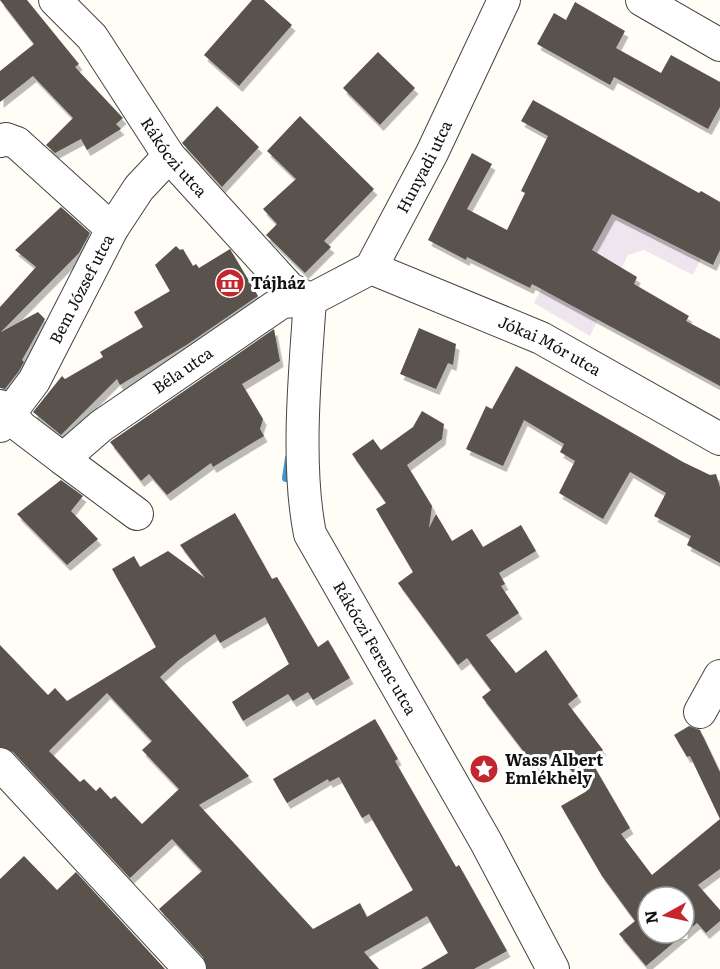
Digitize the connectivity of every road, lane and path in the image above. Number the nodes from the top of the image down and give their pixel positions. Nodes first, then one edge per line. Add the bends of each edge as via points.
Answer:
1 (55, 0) edge
2 (504, 0) edge
3 (642, 0) edge
4 (720, 45) edge
5 (0, 141) edge
6 (170, 156) junction
7 (112, 229) junction
8 (370, 268) junction
9 (310, 300) junction
10 (3, 415) edge
11 (720, 440) edge
12 (63, 459) junction
13 (137, 514) dead end
14 (720, 676) edge
15 (700, 712) dead end
16 (0, 764) edge
17 (190, 969) edge
18 (553, 969) edge

1 - 6 street, Rákóczi utca via 92,37
2 - 8 street, Hunyadi utca via 432,153
3 - 4 street
5 - 7 street via 17,143
6 - 7 street, Bem József utca via 139,188
6 - 9 street, Rákóczi utca via 289,288
7 - 10 street, Bem József utca via 34,381
8 - 9 street
8 - 11 street, Jókai Mór utca via 542,338
9 - 12 street, Béla utca via 282,302 101,426
9 - 18 street, Rákóczi Ferenc utca via 304,495 310,534 486,842
10 - 12 street
12 - 13 street
14 - 15 street
16 - 17 street

